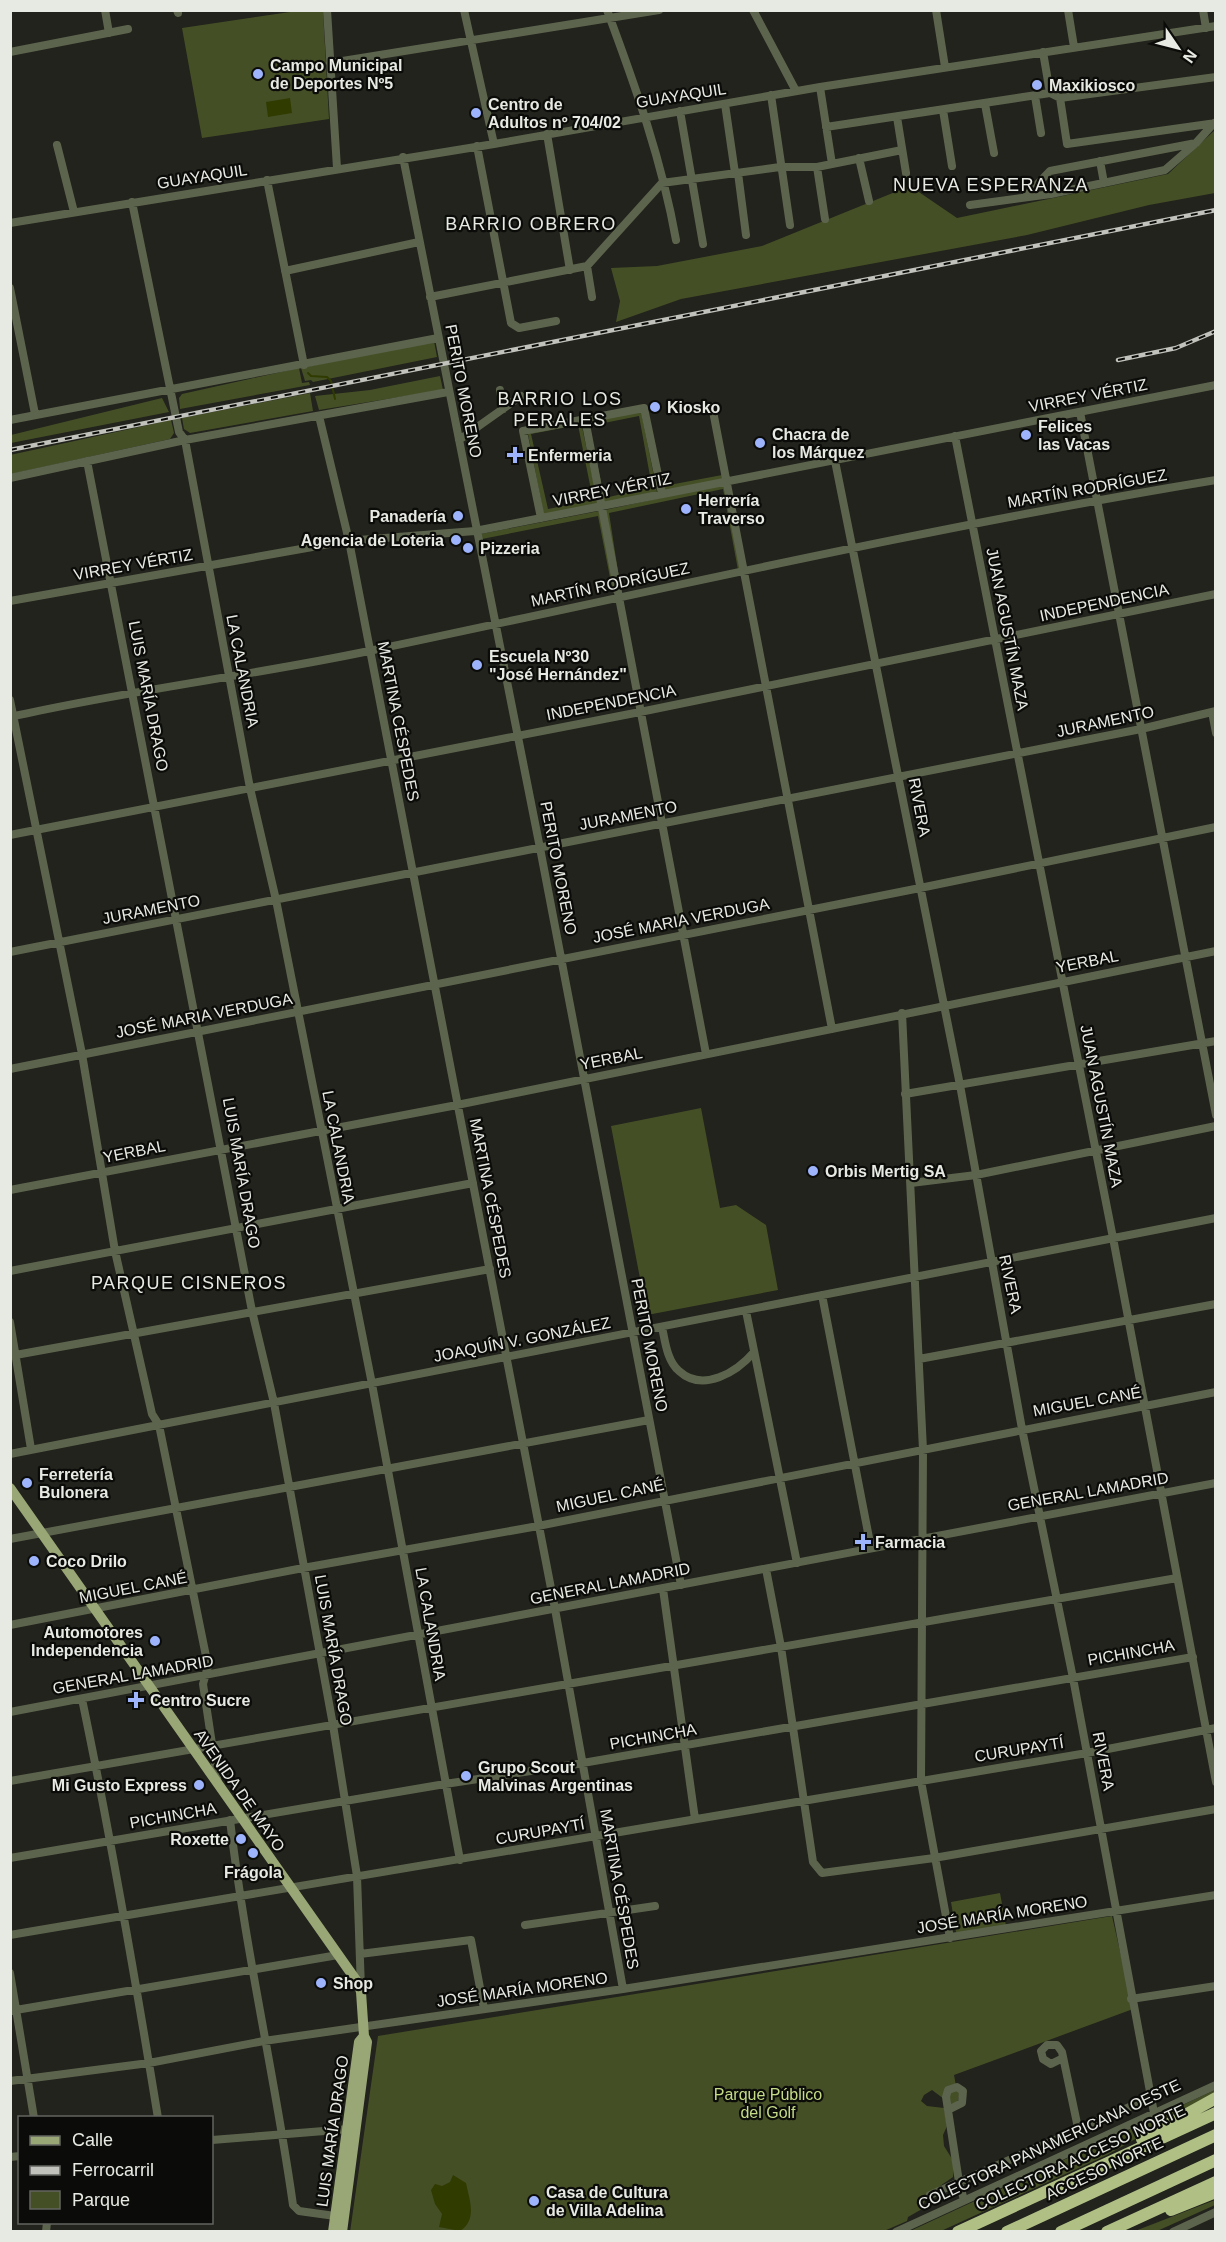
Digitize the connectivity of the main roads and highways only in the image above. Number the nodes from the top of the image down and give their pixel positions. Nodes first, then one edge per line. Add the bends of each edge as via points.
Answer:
1 (10, 1488) edge
2 (361, 1992) joint
3 (364, 2031) junction
4 (1215, 2098) edge
5 (1215, 2113) edge
6 (1215, 2126) edge
7 (1215, 2135) edge
8 (1215, 2160) edge
9 (1148, 2166) junction
10 (1215, 2167) edge
11 (1076, 2177) junction
12 (1215, 2182) edge
13 (1148, 2191) junction
14 (1215, 2192) edge
15 (333, 2232) edge
16 (342, 2232) edge
17 (958, 2232) edge
18 (1007, 2232) edge
19 (1061, 2232) edge
20 (1109, 2232) edge

1 - 2 main road, AVENIDA DE MAYO
2 - 3 main road, LUIS MARÍA DRAGO
3 - 15 main road, LUIS MARÍA DRAGO via 359,2042
3 - 16 main road, LUIS MARÍA DRAGO via 367,2042
4 - 11 highway
5 - 11 highway, COLECTORA ACCESO NORTE
6 - 9 highway
7 - 9 highway, ACCESO NORTE
8 - 13 highway
9 - 18 highway, ACCESO NORTE
10 - 13 highway
11 - 17 highway, COLECTORA ACCESO NORTE
12 - 20 highway
13 - 19 highway
14 - 20 highway

